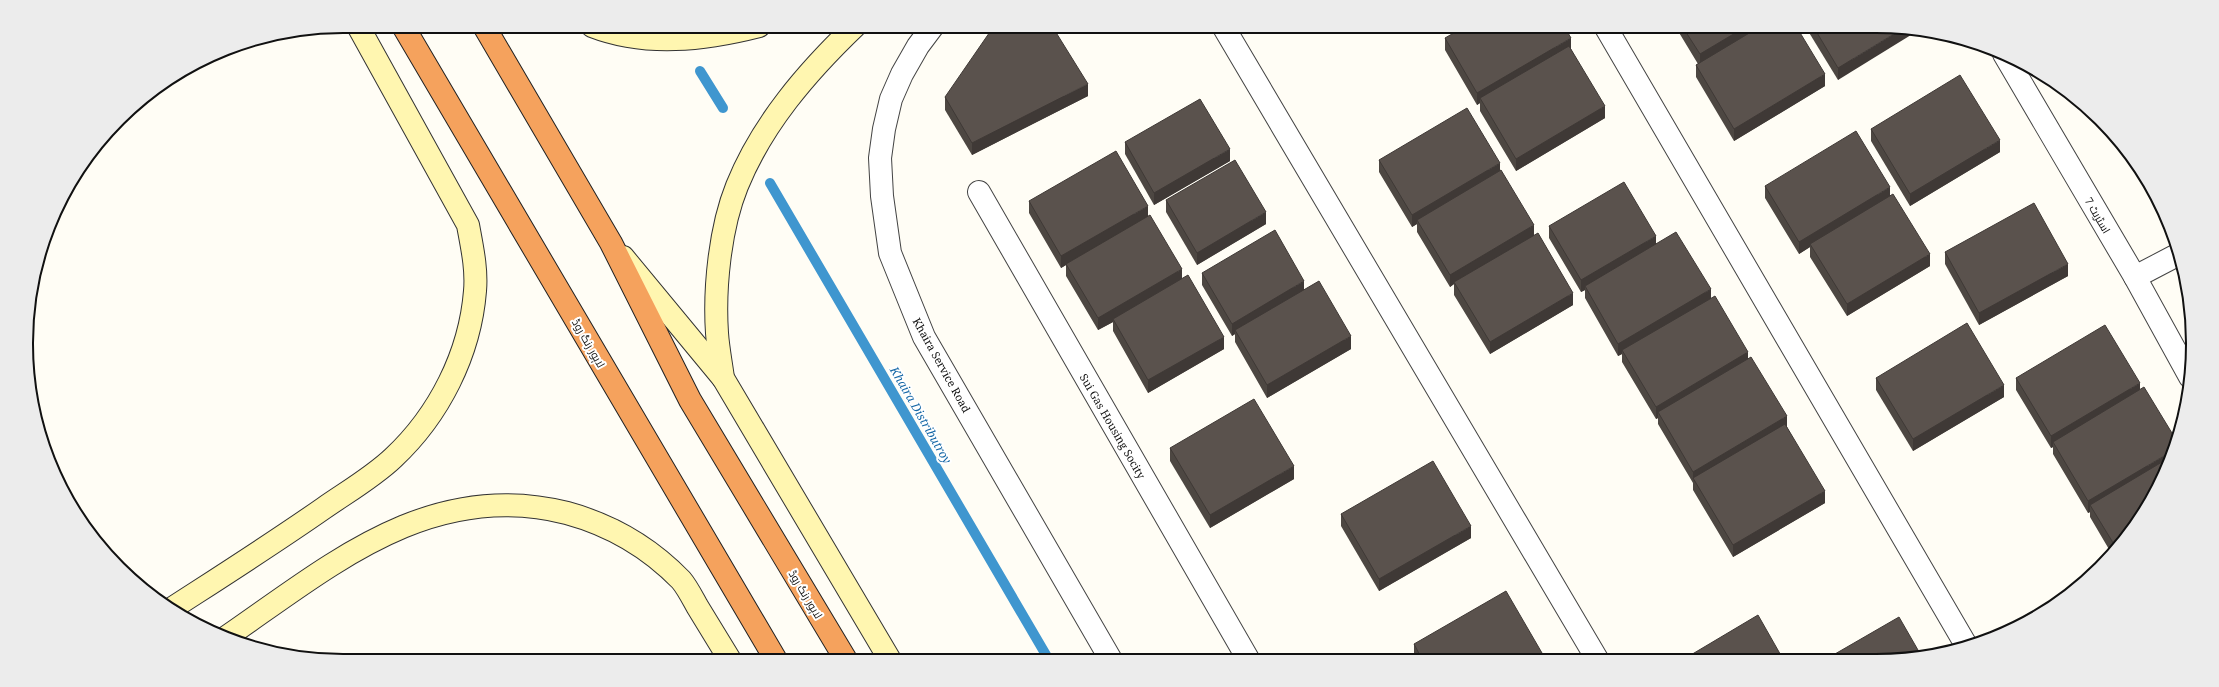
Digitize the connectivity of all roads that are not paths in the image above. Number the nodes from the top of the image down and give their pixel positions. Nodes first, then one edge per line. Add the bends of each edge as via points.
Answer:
1 (362, 33) edge
2 (406, 33) edge
3 (488, 33) edge
4 (612, 33) edge
5 (734, 33) edge
6 (848, 33) edge
7 (928, 33) edge
8 (1227, 33) edge
9 (1609, 33) edge
10 (2010, 64) edge
11 (979, 192) dead end
12 (611, 243) junction
13 (2173, 257) edge
14 (2135, 277) junction
15 (2185, 367) edge
16 (723, 378) junction
17 (177, 605) edge
18 (232, 633) edge
19 (1964, 641) edge
20 (726, 654) edge
21 (772, 654) edge
22 (842, 654) edge
23 (886, 654) edge
24 (1108, 654) edge
25 (1245, 654) edge
26 (1594, 654) edge

1 - 17 main road via 468,226 474,256 475,290 471,325 458,364 420,431 392,460 301,524
2 - 21 highway, لاہور رنگ روڈ
3 - 12 highway, لاہور رنگ روڈ
4 - 5 main road via 649,40 723,36
6 - 16 main road via 820,62 776,116 754,150 736,187 718,270 717,334
7 - 24 street, Khaira Service Road via 902,74 891,99 884,129 880,166 890,253 924,337
8 - 26 street
9 - 19 street
10 - 14 street, اسٹریٹ 7
11 - 25 street, Sui Gas Housing Socity
12 - 16 main road
12 - 22 highway, لاہور رنگ روڈ via 690,400
13 - 14 street
14 - 15 street, اسٹریٹ 7
16 - 23 main road
18 - 20 main road via 349,554 392,531 422,518 459,509 497,505 531,507 581,517 612,529 638,544 682,581

